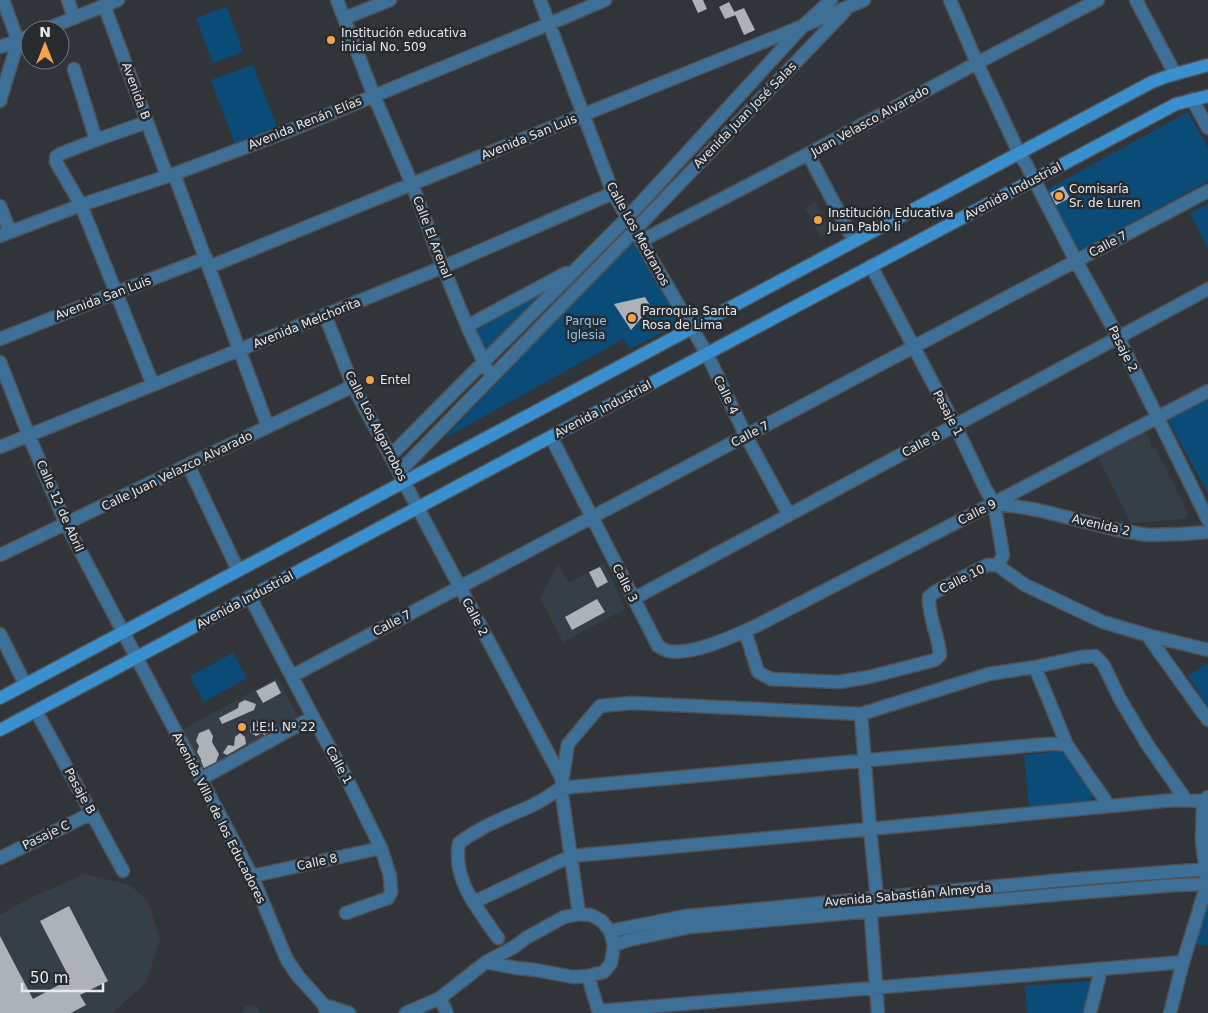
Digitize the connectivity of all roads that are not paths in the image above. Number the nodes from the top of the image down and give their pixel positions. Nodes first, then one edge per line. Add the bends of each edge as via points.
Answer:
1 (3, 0) edge
2 (68, 0) edge
3 (118, 0) edge
4 (337, 0) edge
5 (390, 0) edge
6 (540, 0) edge
7 (605, 0) edge
8 (830, 0) edge
9 (864, 0) edge
10 (950, 0) edge
11 (1098, 0) edge
12 (1136, 0) edge
13 (852, 3) edge
14 (104, 6) junction
15 (74, 18) junction
16 (345, 18) junction
17 (69, 20) edge
18 (549, 24) junction
19 (803, 26) junction
20 (18, 41) junction
21 (0, 47) edge
22 (977, 63) junction
23 (1208, 65) edge
24 (74, 69) dead end
25 (1175, 74) junction
26 (374, 96) junction
27 (1208, 96) edge
28 (1192, 99) junction
29 (0, 101) edge
30 (583, 115) junction
31 (147, 122) junction
32 (712, 125) junction
33 (1208, 128) edge
34 (724, 135) junction
35 (96, 140) junction
36 (1019, 153) junction
37 (808, 154) junction
38 (170, 175) junction
39 (1034, 180) junction
40 (412, 184) junction
41 (1208, 192) edge
42 (613, 194) junction
43 (81, 205) junction
44 (0, 206) edge
45 (627, 218) junction
46 (5, 234) edge
47 (638, 236) junction
48 (854, 241) junction
49 (1076, 262) junction
50 (208, 263) junction
51 (443, 266) junction
52 (580, 266) junction
53 (871, 266) junction
54 (1208, 289) edge
55 (115, 293) junction
56 (326, 315) junction
57 (467, 326) junction
58 (692, 328) junction
59 (1118, 337) junction
60 (0, 339) edge
61 (913, 347) junction
62 (240, 350) junction
63 (707, 354) junction
64 (0, 362) edge
65 (484, 362) junction
66 (491, 378) junction
67 (153, 385) junction
68 (353, 386) junction
69 (1208, 390) edge
70 (1157, 417) junction
71 (955, 425) junction
72 (268, 427) junction
73 (29, 436) junction
74 (746, 436) junction
75 (551, 437) junction
76 (0, 447) edge
77 (390, 456) junction
78 (188, 465) junction
79 (401, 477) junction
80 (994, 503) junction
81 (418, 508) junction
82 (789, 515) junction
83 (592, 518) junction
84 (1208, 520) edge
85 (66, 524) junction
86 (1208, 532) edge
87 (0, 555) edge
88 (998, 565) junction
89 (238, 570) junction
90 (460, 587) junction
91 (250, 597) junction
92 (634, 599) junction
93 (745, 631) junction
94 (123, 632) junction
95 (0, 634) edge
96 (1148, 635) junction
97 (129, 645) joint
98 (1208, 650) edge
99 (136, 658) junction
100 (1035, 666) junction
101 (292, 676) junction
102 (25, 684) junction
103 (0, 698) edge
104 (36, 711) junction
105 (861, 714) junction
106 (313, 717) junction
107 (1208, 720) edge
108 (0, 730) edge
109 (1067, 745) junction
110 (865, 760) junction
111 (201, 779) junction
112 (561, 784) junction
113 (1186, 800) junction
114 (1206, 804) edge
115 (1109, 806) junction
116 (92, 812) junction
117 (870, 829) junction
118 (382, 848) junction
119 (571, 856) junction
120 (0, 858) edge
121 (1207, 869) edge
122 (123, 871) dead end
123 (252, 876) junction
124 (1208, 884) edge
125 (474, 902) junction
126 (873, 903) junction
127 (346, 913) dead end
128 (578, 914) junction
129 (610, 930) junction
130 (498, 938) dead end
131 (614, 945) junction
132 (514, 947) junction
133 (486, 962) junction
134 (1183, 962) junction
135 (516, 968) junction
136 (1101, 969) junction
137 (588, 976) junction
138 (877, 988) junction
139 (440, 998) junction
140 (325, 1009) edge
141 (599, 1012) edge
142 (349, 1013) edge
143 (406, 1013) edge
144 (447, 1013) edge
145 (878, 1013) edge
146 (1090, 1013) edge
147 (1170, 1013) edge

1 - 20 street
2 - 15 street
3 - 14 street
4 - 16 street, Calle El Arenal
5 - 16 street
6 - 18 street, Calle Los Medranos
7 - 18 street, Avenida Renán Elías
8 - 19 street, Avenida Juan José Salas
9 - 13 street, Avenida San Luis
10 - 22 street, Pasaje 2
11 - 22 street, Juan Velasco Alvarado
12 - 25 street
13 - 19 street, Avenida San Luis
13 - 34 street, Avenida Juan José Salas
14 - 15 street
14 - 31 street, Avenida B
15 - 17 street
16 - 26 street, Calle El Arenal
18 - 26 street, Avenida Renán Elías
18 - 30 street, Calle Los Medranos
19 - 30 street, Avenida San Luis
19 - 32 street, Avenida Juan José Salas
20 - 21 street
20 - 29 street
22 - 36 street, Pasaje 2
22 - 37 street, Juan Velasco Alvarado
23 - 25 street
24 - 35 street
25 - 36 street via 1152,82
26 - 38 street, Avenida Renán Elías
26 - 40 street, Calle El Arenal
27 - 28 street, Avenida Industrial
28 - 33 street
28 - 39 street, Avenida Industrial via 1176,104
30 - 40 street, Avenida San Luis
30 - 42 street, Calle Los Medranos
31 - 35 street
31 - 38 street, Avenida B
32 - 34 street
32 - 45 street, Avenida Juan José Salas
34 - 47 street, Avenida Juan José Salas
35 - 43 street via 56,157
36 - 39 street, Pasaje 2
36 - 48 street
37 - 47 street, Juan Velasco Alvarado
37 - 48 street
38 - 43 street, Avenida Renán Elías
38 - 50 street, Avenida B
39 - 49 street, Pasaje 2
39 - 53 street, Avenida Industrial
40 - 50 street, Avenida San Luis
40 - 51 street, Calle El Arenal
41 - 49 street, Calle 7
42 - 45 street, Calle Los Medranos
42 - 51 street, Avenida Melchorita
43 - 46 street, Avenida Renán Elías
43 - 55 street
44 - 46 street
45 - 47 street, Calle Los Medranos
45 - 52 street, Avenida Juan José Salas
47 - 58 street, Calle Los Medranos
47 - 66 street, Avenida Juan José Salas
48 - 58 street
49 - 59 street, Pasaje 2
49 - 61 street, Calle 7
50 - 55 street, Avenida San Luis
50 - 62 street, Avenida B
51 - 56 street, Avenida Melchorita
51 - 57 street, Calle El Arenal
52 - 57 street
52 - 65 street, Avenida Juan José Salas
53 - 61 street, Pasaje 1
53 - 63 street, Avenida Industrial
54 - 59 street, Calle 8
55 - 60 street, Avenida San Luis
55 - 67 street
56 - 62 street, Avenida Melchorita
56 - 68 street, Calle Los Algarrobos
57 - 65 street, Calle El Arenal
58 - 63 street, Calle 4
58 - 79 street
59 - 70 street, Pasaje 2
59 - 71 street, Calle 8
61 - 71 street, Pasaje 1
61 - 74 street, Calle 7
62 - 67 street, Avenida Melchorita
62 - 72 street, Avenida B
63 - 74 street, Calle 4
63 - 75 street, Avenida Industrial
64 - 73 street, Calle 12 de Abril
65 - 66 street, Calle El Arenal
65 - 77 street, Avenida Juan José Salas
66 - 79 street, Avenida Juan José Salas
67 - 73 street, Avenida Melchorita
68 - 72 street, Calle Juan Velazco Alvarado
68 - 77 street, Calle Los Algarrobos
69 - 70 street, Calle 9
70 - 80 street, Calle 9
70 - 84 street, Pasaje 2
71 - 80 street, Pasaje 1
71 - 82 street, Calle 8
72 - 78 street, Calle Juan Velazco Alvarado
73 - 76 street, Avenida Melchorita
73 - 85 street, Calle 12 de Abril
74 - 82 street, Calle 4
74 - 83 street, Calle 7
75 - 81 street, Avenida Industrial
75 - 83 street, Calle 3
77 - 79 street, Calle Los Algarrobos
78 - 85 street, Calle Juan Velazco Alvarado
78 - 89 street
79 - 81 street, Calle Los Algarrobos
79 - 89 street
80 - 86 street, Avenida 2 via 1148,535
80 - 88 street, Pasaje 1 via 1003,555
80 - 93 street, Calle 9
81 - 90 street, Calle 2
81 - 91 street, Avenida Industrial
82 - 92 street, Calle 8
83 - 90 street, Calle 7
83 - 92 street, Calle 3
85 - 87 street, Calle Juan Velazco Alvarado
85 - 94 street, Calle 12 de Abril
88 - 93 street, Calle 10 via 987,565 929,597 940,646 940,655 935,660 839,682 771,679 758,672
88 - 96 street, Calle 10 via 1025,585 1103,622
89 - 94 street
90 - 101 street, Calle 7
90 - 112 street, Calle 2
91 - 99 street, Avenida Industrial
91 - 101 street, Calle 1
92 - 93 street, Calle 3 via 658,646 667,651 691,650
94 - 97 street, Calle 12 de Abril
94 - 102 street
95 - 102 street
96 - 98 street, Calle 10
96 - 107 street
97 - 99 street, Avenida Villa de los Educadores
99 - 104 street, Avenida Industrial
99 - 111 street, Avenida Villa de los Educadores
100 - 105 street via 989,674
100 - 109 street
100 - 113 street via 1095,656 1104,664 1147,744
101 - 106 street, Calle 1
102 - 103 street
104 - 108 street, Avenida Industrial
104 - 116 street, Pasaje B
105 - 110 street
105 - 112 street via 631,704 600,706 568,744
106 - 111 street
106 - 118 street, Calle 1
109 - 110 street
109 - 115 street
110 - 112 street
110 - 117 street
111 - 123 street, Avenida Villa de los Educadores
112 - 119 street
112 - 125 street via 535,804 497,820 459,843 459,871
113 - 114 street
113 - 115 street
114 - 121 street via 1202,840
115 - 117 street
116 - 120 street, Pasaje C
116 - 122 street, Pasaje B
117 - 119 street
117 - 126 street
118 - 123 street, Calle 8
118 - 127 street, Calle 1 via 390,876 388,898
119 - 125 street
119 - 128 street
121 - 124 street
121 - 126 street, Avenida Sabastián Almeyda via 1063,880
123 - 140 street, Avenida Villa de los Educadores via 287,960
124 - 126 street, Avenida Sabastián Almeyda
124 - 134 street
125 - 130 street
126 - 129 street, Avenida Sabastián Almeyda via 686,916
126 - 131 street, Avenida Sabastián Almeyda via 690,927
126 - 138 street
128 - 129 street via 591,915
128 - 132 street via 564,917
129 - 131 street
131 - 137 street via 611,962 604,972
132 - 133 street
132 - 135 street
133 - 135 street
133 - 139 street
134 - 136 street
134 - 147 street
135 - 137 street via 573,977
136 - 138 street
136 - 146 street
137 - 141 street
138 - 141 street
138 - 145 street
139 - 143 street
139 - 144 street
140 - 142 street

